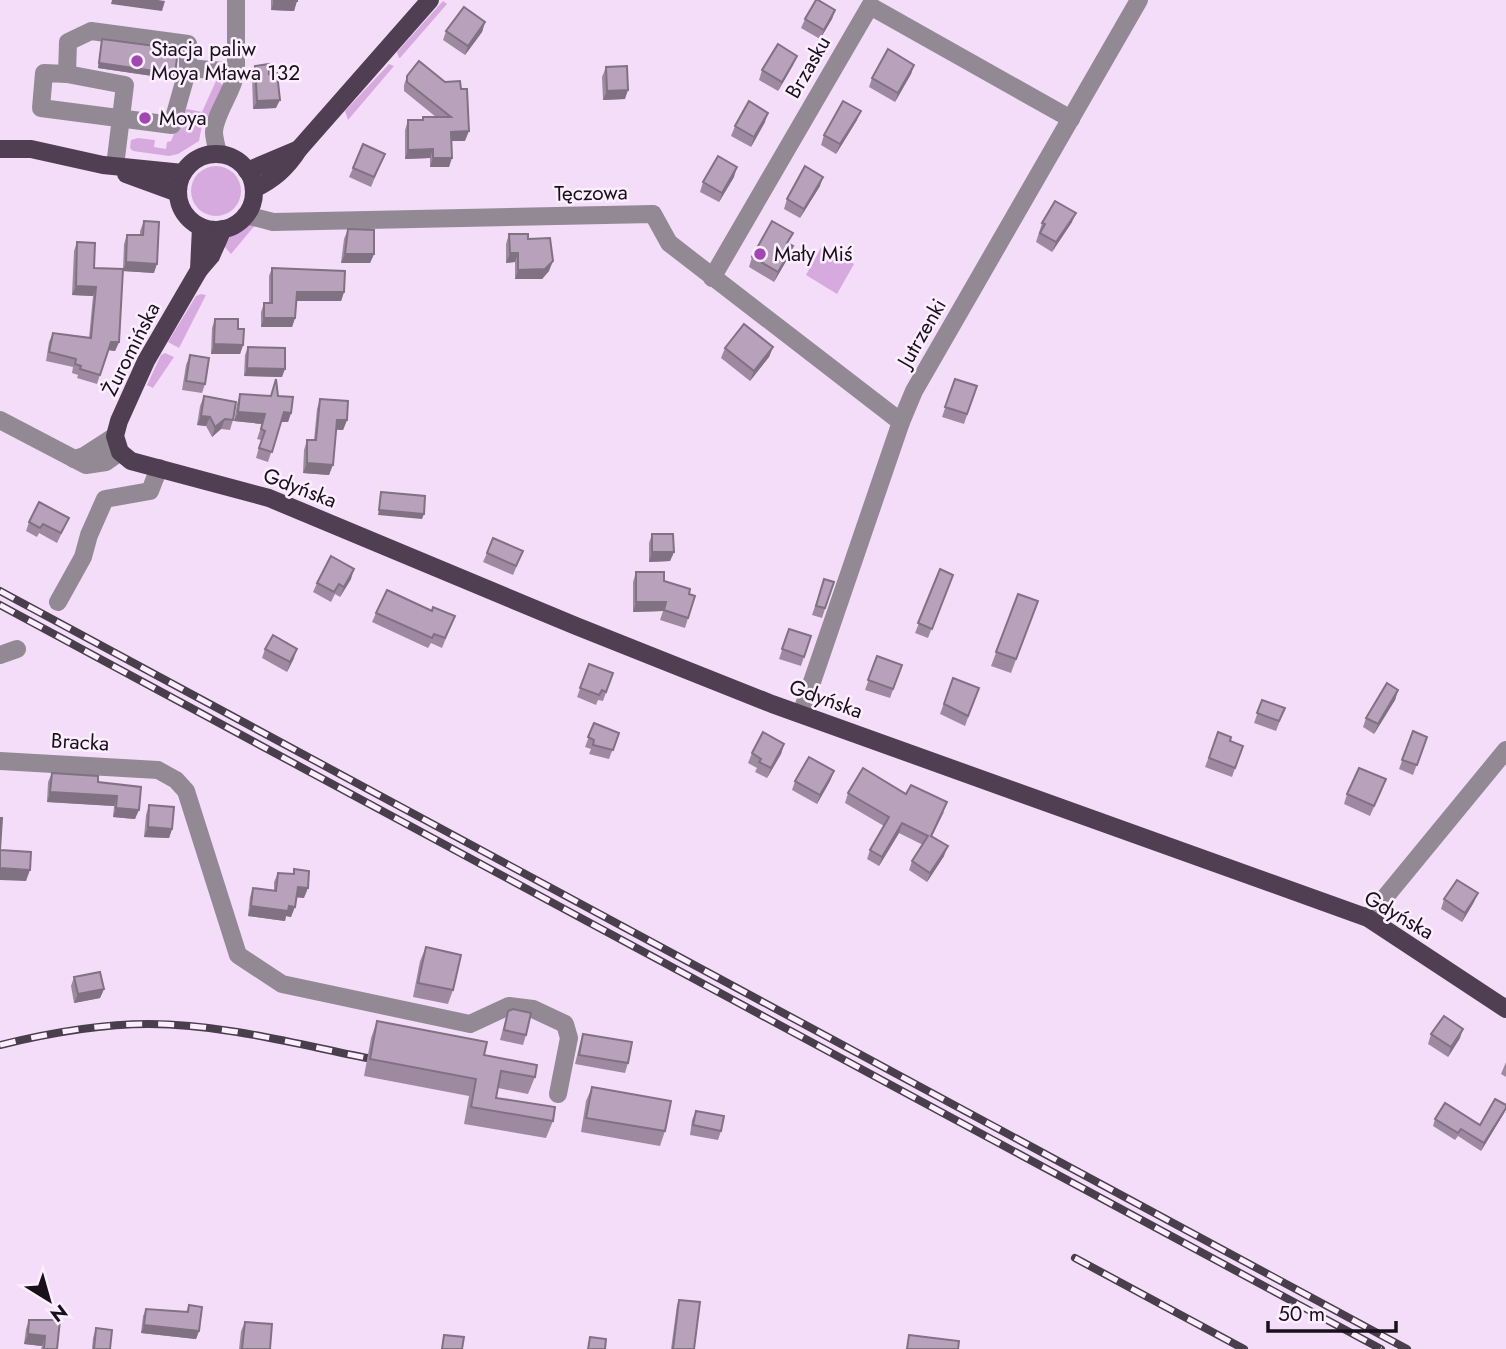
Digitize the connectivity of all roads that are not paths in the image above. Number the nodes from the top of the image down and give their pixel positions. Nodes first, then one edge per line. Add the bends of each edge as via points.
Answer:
1 (236, 0) edge
2 (430, 0) edge
3 (1139, 0) edge
4 (188, 68) junction
5 (236, 72) junction
6 (67, 74) junction
7 (122, 114) junction
8 (1071, 120) junction
9 (0, 149) edge
10 (299, 149) junction
11 (218, 154) junction
12 (109, 165) junction
13 (247, 171) junction
14 (183, 173) junction
15 (254, 189) junction
16 (178, 193) junction
17 (246, 215) junction
18 (201, 227) junction
19 (223, 229) junction
20 (199, 270) junction
21 (712, 278) junction
22 (0, 421) edge
23 (901, 422) junction
24 (118, 444) junction
25 (159, 468) junction
26 (58, 602) dead end
27 (17, 649) dead end
28 (0, 655) edge
29 (801, 714) junction
30 (1506, 750) edge
31 (0, 761) edge
32 (1368, 918) junction
33 (1506, 1009) edge
34 (558, 1094) dead end

1 - 5 street
2 - 10 main road
3 - 8 street, Jutrzenki
4 - 5 street
4 - 6 street via 188,44 91,31 68,42
4 - 7 street via 172,125
5 - 11 street via 214,132
6 - 7 street via 125,85
6 - 7 street via 44,73 41,108
7 - 12 street
8 - 21 street, Brzasku via 870,6
8 - 23 street, Jutrzenki via 914,391
9 - 12 main road via 31,149
10 - 13 main road
10 - 15 main road via 274,179
11 - 13 main road via 234,159
11 - 14 main road via 204,156
12 - 14 main road
12 - 16 main road
13 - 15 main road
14 - 16 main road
15 - 17 main road
16 - 18 main road via 184,213
17 - 19 main road
17 - 21 street, Tęczowa via 273,222 653,214 669,243
18 - 19 main road
18 - 20 main road, Żuromińska
19 - 20 main road, Żuromińska
20 - 24 main road, Żuromińska via 146,361
21 - 23 street, Tęczowa
22 - 24 street via 86,465 106,462
23 - 29 street, Jutrzenki
24 - 25 main road, Gdyńska via 131,461
25 - 26 street via 150,491 105,499 83,557
25 - 29 main road, Gdyńska via 269,498
27 - 28 street
29 - 32 main road, Gdyńska
30 - 32 street
31 - 34 street, Bracka via 158,770 176,780 186,791 238,956 282,984 470,1024 509,1006 533,1009 565,1024 569,1038
32 - 33 main road, Gdyńska

